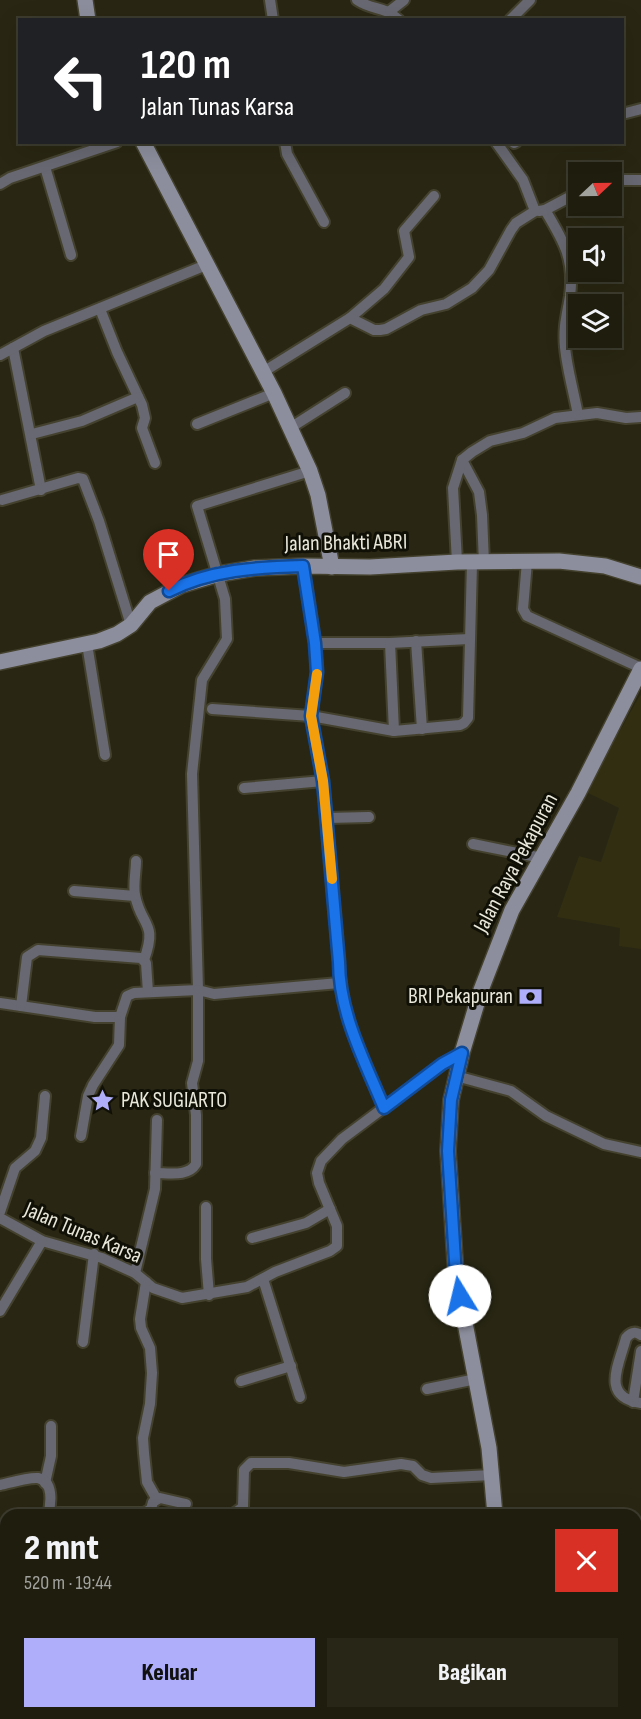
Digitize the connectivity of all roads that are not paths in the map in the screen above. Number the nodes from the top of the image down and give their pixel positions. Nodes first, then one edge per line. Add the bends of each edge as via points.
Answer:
1 (85, 0) edge
2 (270, 0) edge
3 (357, 0) edge
4 (404, 0) edge
5 (530, 0) edge
6 (390, 11) junction
7 (88, 18) edge
8 (273, 18) edge
9 (397, 18) edge
10 (512, 18) edge
11 (641, 110) edge
12 (624, 114) edge
13 (111, 144) edge
14 (143, 144) edge
15 (285, 144) edge
16 (497, 144) edge
17 (45, 167) junction
18 (622, 180) edge
19 (641, 180) edge
20 (0, 184) edge
21 (434, 196) dead end
22 (568, 197) edge
23 (540, 210) junction
24 (324, 222) dead end
25 (71, 255) dead end
26 (206, 265) junction
27 (100, 309) junction
28 (350, 318) junction
29 (13, 348) junction
30 (0, 355) edge
31 (263, 372) junction
32 (274, 393) junction
33 (345, 393) dead end
34 (138, 397) junction
35 (578, 415) junction
36 (641, 417) edge
37 (197, 424) dead end
38 (291, 428) junction
39 (32, 434) junction
40 (462, 460) junction
41 (155, 463) dead end
42 (310, 471) junction
43 (41, 490) junction
44 (2, 500) dead end
45 (527, 561) junction
46 (471, 563) junction
47 (303, 566) junction
48 (332, 567) junction
49 (219, 574) junction
50 (641, 577) edge
51 (131, 625) junction
52 (469, 639) junction
53 (416, 641) junction
54 (315, 643) junction
55 (390, 643) junction
56 (87, 644) junction
57 (0, 662) edge
58 (641, 668) edge
59 (636, 689) edge
60 (212, 709) dead end
61 (311, 716) junction
62 (422, 729) junction
63 (394, 731) junction
64 (105, 755) dead end
65 (323, 781) junction
66 (244, 788) dead end
67 (369, 817) dead end
68 (327, 818) junction
69 (473, 843) dead end
70 (542, 858) junction
71 (136, 861) dead end
72 (74, 891) dead end
73 (135, 896) junction
74 (144, 960) junction
75 (339, 983) junction
76 (198, 990) junction
77 (148, 992) junction
78 (0, 1003) edge
79 (21, 1006) junction
80 (120, 1017) junction
81 (462, 1053) junction
82 (456, 1076) junction
83 (45, 1096) dead end
84 (384, 1108) junction
85 (158, 1120) dead end
86 (81, 1136) dead end
87 (641, 1152) edge
88 (155, 1173) junction
89 (206, 1207) dead end
90 (330, 1209) junction
91 (0, 1212) edge
92 (0, 1218) edge
93 (252, 1238) dead end
94 (42, 1241) junction
95 (94, 1254) junction
96 (135, 1273) junction
97 (263, 1279) junction
98 (146, 1282) junction
99 (208, 1295) junction
100 (0, 1311) edge
101 (641, 1335) edge
102 (83, 1342) dead end
103 (641, 1351) edge
104 (291, 1366) junction
105 (476, 1379) junction
106 (241, 1381) dead end
107 (427, 1389) dead end
108 (300, 1397) dead end
109 (637, 1402) edge
110 (51, 1426) dead end
111 (492, 1475) junction
112 (45, 1482) junction
113 (0, 1485) edge
114 (156, 1498) junction
115 (186, 1504) dead end
116 (48, 1509) edge
117 (151, 1509) edge
118 (240, 1509) edge
119 (495, 1509) edge

1 - 7 street
2 - 8 street
3 - 6 street via 369,8
4 - 6 street
5 - 10 street
6 - 9 street
11 - 12 street
13 - 17 street
14 - 26 street
15 - 24 street
16 - 23 street
17 - 20 street
17 - 25 street
18 - 19 street
21 - 28 street via 404,231 409,257 384,289
22 - 23 street
23 - 28 street via 516,224 489,270 472,288 446,304 421,310 380,330
23 - 35 street via 566,244 570,259 572,280 564,319 565,347
26 - 27 street
26 - 31 street
27 - 29 street
27 - 34 street
28 - 31 street
29 - 30 street
29 - 39 street
31 - 32 street
32 - 37 street
32 - 38 street
33 - 38 street
34 - 39 street via 82,421
34 - 41 street via 145,418 142,428
35 - 36 street
35 - 40 street via 555,418 523,433 490,441
38 - 42 street
39 - 43 street
40 - 46 street via 453,488
40 - 46 street via 479,492 482,515
42 - 48 street
42 - 49 street via 197,506
43 - 44 street
43 - 51 street via 83,479
45 - 46 street, Jalan Bhakti ABRI
45 - 50 street, Jalan Bhakti ABRI via 583,562
45 - 58 street via 523,609 527,616
46 - 48 street, Jalan Bhakti ABRI
46 - 52 street
47 - 48 street, Jalan Bhakti ABRI
47 - 49 street, Jalan Bhakti ABRI
47 - 54 street
49 - 51 street, Jalan Bhakti ABRI via 198,579 150,602
49 - 76 street via 227,639 202,680 192,774
51 - 56 street, Jalan Bhakti ABRI
52 - 53 street
52 - 62 street via 468,718 459,725
53 - 55 street
53 - 62 street
54 - 55 street
54 - 61 street via 317,672
55 - 63 street
56 - 57 street, Jalan Bhakti ABRI
56 - 64 street
58 - 59 street, Jalan Raya Pekapuran
59 - 70 street, Jalan Raya Pekapuran
60 - 61 street
61 - 63 street
61 - 65 street
62 - 63 street
65 - 66 street
65 - 68 street
67 - 68 street
68 - 75 street
69 - 70 street
70 - 81 street, Jalan Raya Pekapuran via 497,944
71 - 73 street
72 - 73 street
73 - 74 street via 150,931
74 - 77 street
74 - 79 street via 38,950 27,957
75 - 76 street via 214,994
75 - 84 street
76 - 77 street
76 - 88 street via 198,1061 192,1083 196,1164 183,1173
77 - 80 street via 127,996
78 - 79 street
79 - 80 street
80 - 86 street via 119,1045 88,1096
81 - 82 street, Jalan Raya Pekapuran
81 - 84 street, Jalan Tunas Karsa
82 - 87 street via 511,1091 546,1116 604,1144
82 - 105 street, Jalan Raya Pekapuran via 448,1128 451,1207 456,1276
83 - 91 street via 41,1138 35,1151 15,1168
84 - 90 street, Jalan Tunas Karsa via 342,1139 321,1161 317,1173
85 - 88 street
88 - 96 street via 155,1189
89 - 99 street
90 - 93 street via 306,1223
90 - 97 street, Jalan Tunas Karsa via 337,1226 337,1246
92 - 94 street, Jalan Tunas Karsa
94 - 95 street, Jalan Tunas Karsa
94 - 100 street
95 - 96 street, Jalan Tunas Karsa
95 - 102 street
96 - 98 street, Jalan Tunas Karsa
97 - 99 street, Jalan Tunas Karsa via 247,1287
97 - 104 street
98 - 99 street, Jalan Tunas Karsa via 182,1298
98 - 114 street via 140,1318 150,1348 152,1372 143,1438 147,1482
101 - 109 street via 630,1333 626,1338 614,1382 620,1395
103 - 109 street
104 - 106 street
104 - 108 street
105 - 107 street
105 - 111 street, Jalan Raya Pekapuran
110 - 112 street via 51,1456
111 - 118 street via 431,1478 413,1466 401,1464 344,1472 281,1462 252,1463 244,1470
111 - 119 street, Jalan Raya Pekapuran
112 - 113 street via 38,1478
112 - 116 street via 50,1491
114 - 115 street
114 - 117 street

